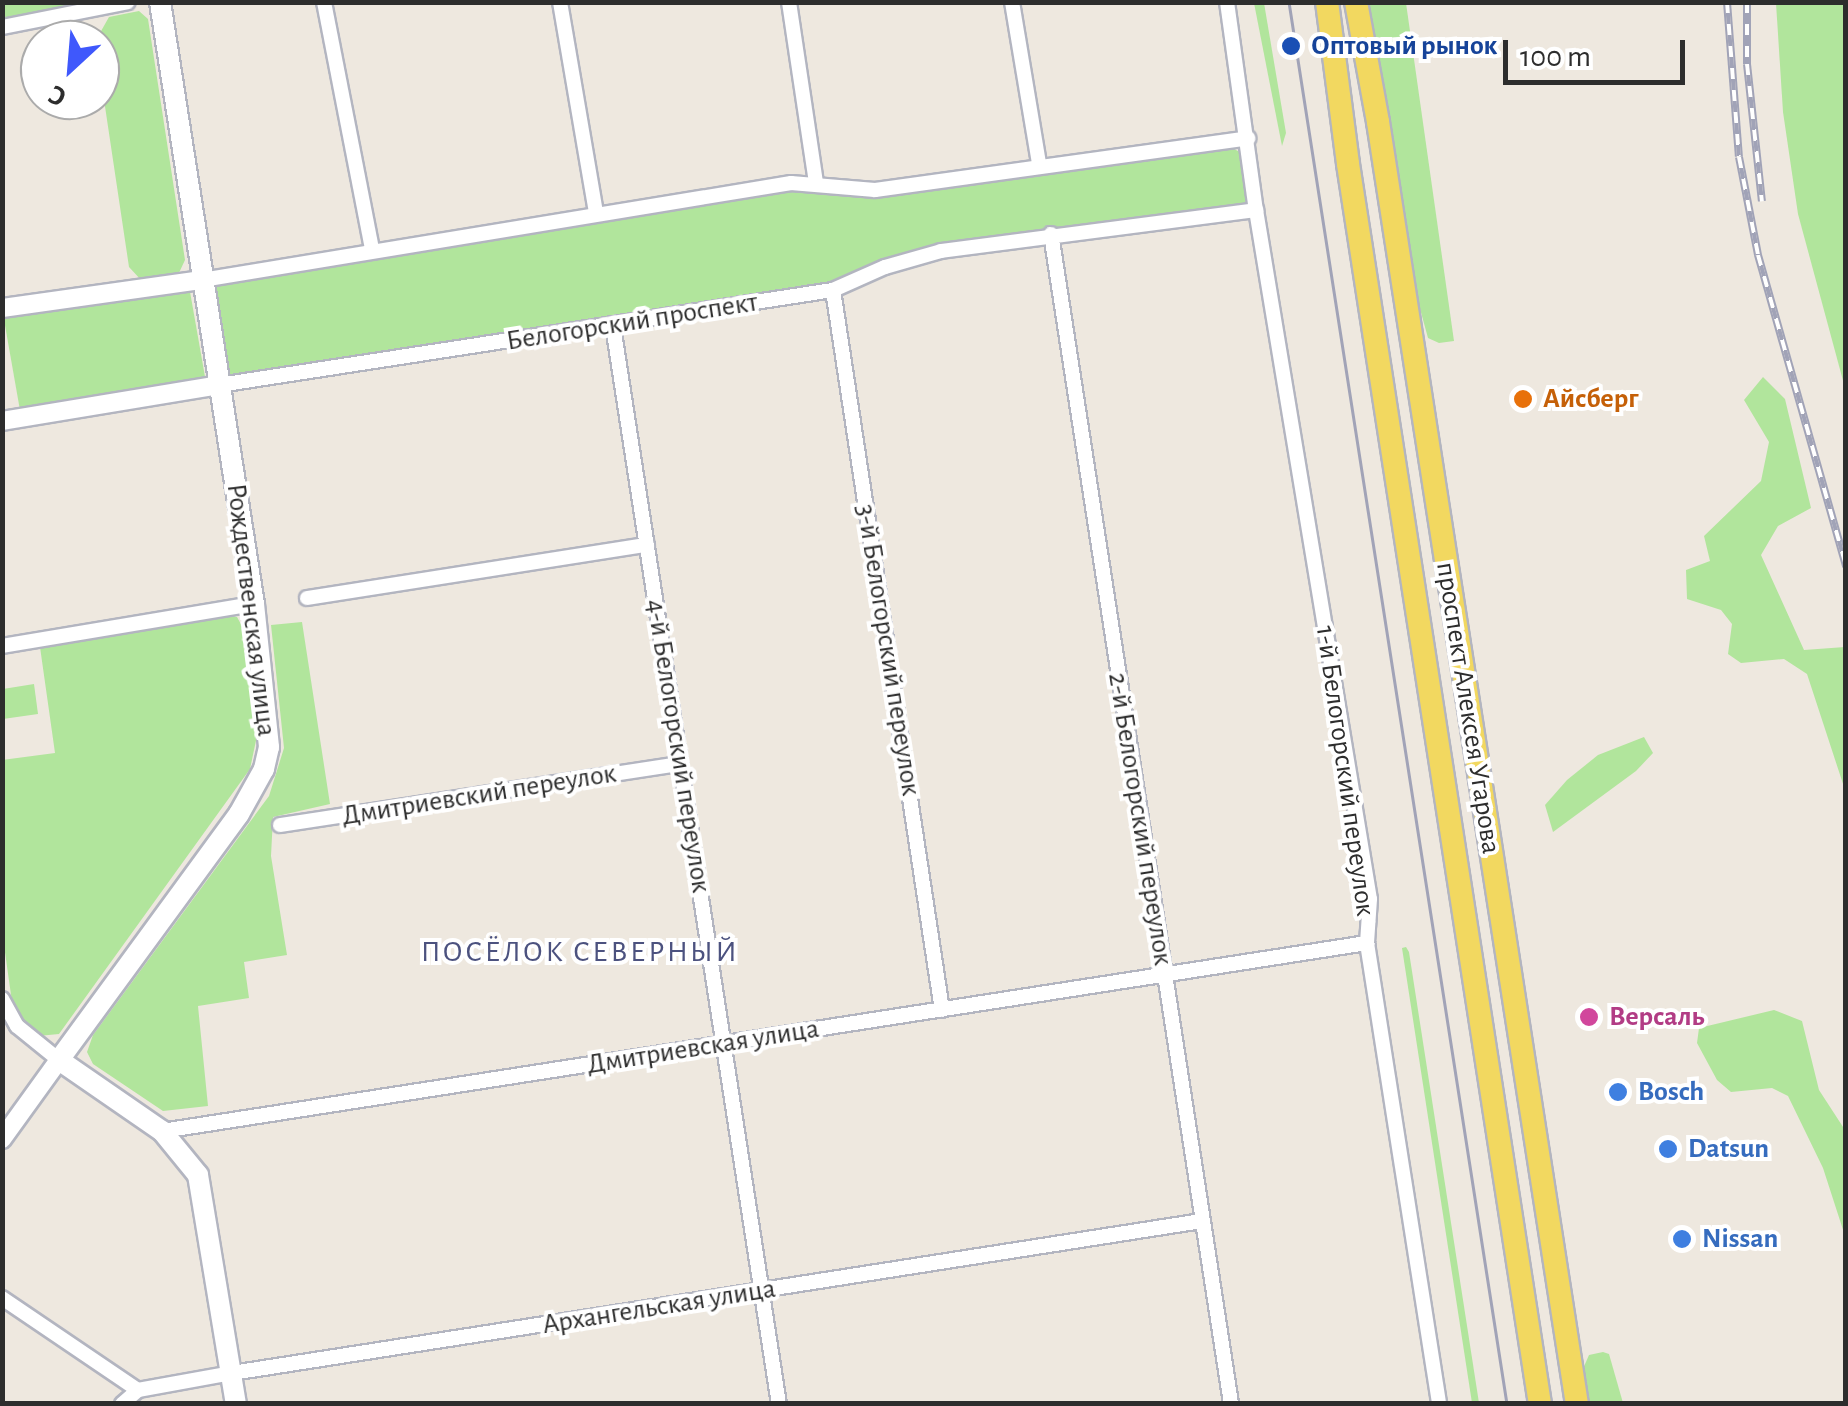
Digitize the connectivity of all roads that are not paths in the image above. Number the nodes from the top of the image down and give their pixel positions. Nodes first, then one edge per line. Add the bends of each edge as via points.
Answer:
1 (128, 2) edge
2 (160, 2) edge
3 (324, 2) edge
4 (560, 2) edge
5 (789, 2) edge
6 (1012, 2) edge
7 (1227, 2) edge
8 (1357, 8) edge
9 (1328, 10) edge
10 (2, 27) edge
11 (1248, 138) junction
12 (1038, 164) junction
13 (816, 182) junction
14 (1256, 210) junction
15 (596, 213) junction
16 (1051, 234) junction
17 (372, 250) junction
18 (202, 280) junction
19 (833, 290) junction
20 (2, 308) edge
21 (613, 326) junction
22 (219, 384) junction
23 (2, 421) edge
24 (648, 545) junction
25 (307, 598) dead end
26 (254, 604) junction
27 (2, 646) edge
28 (679, 764) junction
29 (280, 825) dead end
30 (1367, 943) junction
31 (1164, 975) junction
32 (2, 999) edge
33 (942, 1010) junction
34 (724, 1044) junction
35 (60, 1060) junction
36 (162, 1131) junction
37 (2, 1139) edge
38 (1201, 1221) junction
39 (762, 1292) junction
40 (2, 1298) edge
41 (232, 1373) junction
42 (138, 1390) junction
43 (122, 1404) edge
44 (236, 1404) edge
45 (779, 1404) edge
46 (1231, 1404) edge
47 (1439, 1404) edge
48 (1540, 1404) edge
49 (1577, 1404) edge

1 - 10 street
2 - 18 main road, Рождественская улица
3 - 17 street
4 - 15 street
5 - 13 street
6 - 12 street
7 - 11 street, 1-й Белогорский переулок
8 - 9 main road, проспект Алексея Угарова
8 - 49 main road, проспект Алексея Угарова
9 - 48 main road, проспект Алексея Угарова
11 - 12 street
11 - 14 street, 1-й Белогорский переулок
12 - 13 street via 876,190
13 - 15 street
14 - 16 street, Белогорский проспект
14 - 30 street, 1-й Белогорский переулок via 1370,899
15 - 17 street
16 - 19 street, Белогорский проспект via 942,251
16 - 31 street, 2-й Белогорский переулок
17 - 18 street
18 - 20 street
18 - 22 main road, Рождественская улица
19 - 21 street, Белогорский проспект
19 - 33 street, 3-й Белогорский переулок
21 - 22 street, Белогорский проспект
21 - 24 street, 4-й Белогорский переулок
22 - 23 street, Белогорский проспект
22 - 26 main road, Рождественская улица
24 - 25 street
24 - 28 street, 4-й Белогорский переулок
26 - 27 street
26 - 35 main road, Рождественская улица via 269,715 264,769 239,814
28 - 29 street, Дмитриевский переулок
28 - 34 street, 4-й Белогорский переулок
30 - 31 street, Дмитриевская улица
30 - 47 street, 1-й Белогорский переулок
31 - 33 street, Дмитриевская улица
31 - 38 street, 2-й Белогорский переулок
32 - 35 street via 17,1026
33 - 34 street, Дмитриевская улица
34 - 36 street, Дмитриевская улица
34 - 39 street, 4-й Белогорский переулок
35 - 36 main road
35 - 37 street, Рождественская улица
36 - 41 main road via 189,1159 204,1195
38 - 39 street, Архангельская улица
38 - 46 street, 2-й Белогорский переулок
39 - 41 street, Архангельская улица
39 - 45 street, 4-й Белогорский переулок
40 - 42 street
41 - 42 street, Архангельская улица
41 - 44 main road
42 - 43 street

